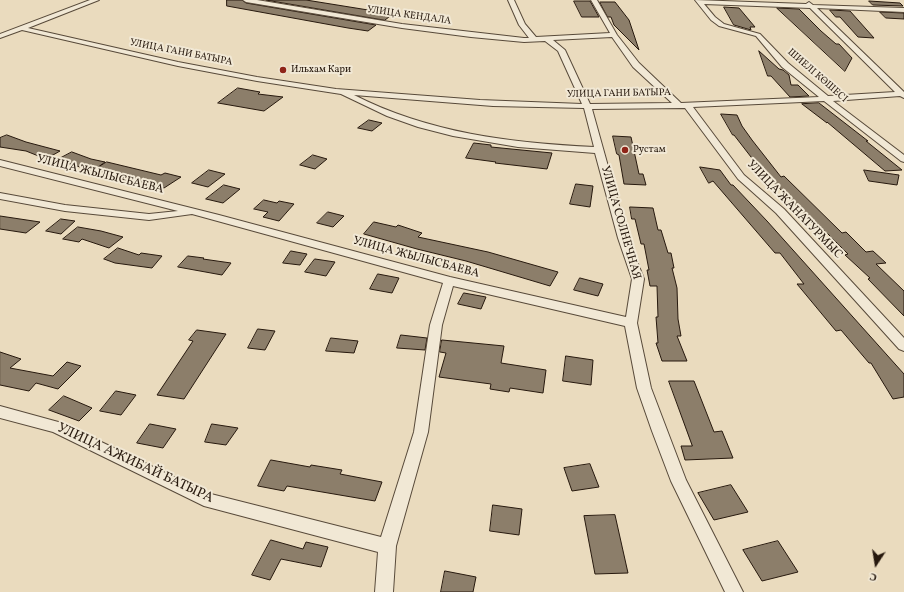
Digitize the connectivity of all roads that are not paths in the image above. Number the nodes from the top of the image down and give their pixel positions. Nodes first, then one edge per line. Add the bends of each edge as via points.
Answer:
1 (96, 0) edge
2 (246, 0) edge
3 (511, 0) edge
4 (594, 0) edge
5 (806, 0) edge
6 (699, 1) edge
7 (812, 6) junction
8 (904, 10) edge
9 (22, 28) junction
10 (614, 35) junction
11 (0, 36) edge
12 (541, 39) junction
13 (338, 91) junction
14 (903, 95) edge
15 (826, 99) junction
16 (683, 105) junction
17 (587, 106) junction
18 (599, 150) junction
19 (904, 159) edge
20 (0, 163) edge
21 (0, 196) edge
22 (195, 212) junction
23 (449, 281) junction
24 (631, 323) junction
25 (904, 346) edge
26 (0, 412) edge
27 (387, 546) junction
28 (384, 592) edge
29 (734, 592) edge

1 - 9 street
2 - 12 street, УЛИЦА КЕНДАЛА via 402,26 471,35
3 - 12 street, УЛИЦА СОЛНЕЧНАЯ via 522,26
4 - 10 street, УЛИЦА ЖАНАТУРМЫС
5 - 7 street
6 - 7 street
6 - 15 street, ШИЕЛІ КӨШЕСІ via 717,23 758,35 785,65
7 - 8 street
7 - 14 street
9 - 11 street
9 - 13 street, УЛИЦА ГАНИ БАТЫРА via 161,61
10 - 12 street, УЛИЦА КЕНДАЛА
10 - 16 street, УЛИЦА ЖАНАТУРМЫС via 636,65
12 - 17 street, УЛИЦА СОЛНЕЧНАЯ via 561,50
13 - 17 street, УЛИЦА ГАНИ БАТЫРА via 503,104
13 - 18 street, УЛИЦА ГАНИ БАТЫРА via 396,117 468,137 526,145
14 - 15 street, УЛИЦА ГАНИ БАТЫРА
15 - 16 street, УЛИЦА ГАНИ БАТЫРА
15 - 19 street, ШИЕЛІ КӨШЕСІ
16 - 17 street, УЛИЦА ГАНИ БАТЫРА
16 - 25 street, УЛИЦА ЖАНАТУРМЫС via 741,177 780,211
17 - 18 street, УЛИЦА СОЛНЕЧНАЯ
18 - 24 street, УЛИЦА СОЛНЕЧНАЯ via 623,238 638,279
20 - 22 street, УЛИЦА ЖЫЛЫСБАЕВА
21 - 22 street, УЛИЦА ЖЫЛЫСБАЕВА via 65,208 149,217
22 - 23 street, УЛИЦА ЖЫЛЫСБАЕВА
23 - 24 street, УЛИЦА ЖЫЛЫСБАЕВА
23 - 27 street via 436,325 421,432
24 - 29 street, УЛИЦА СОЛНЕЧНАЯ via 644,388 659,431 680,481
26 - 27 street, УЛИЦА АЖИБАЙ БАТЫРА via 57,427 204,499
27 - 28 street

